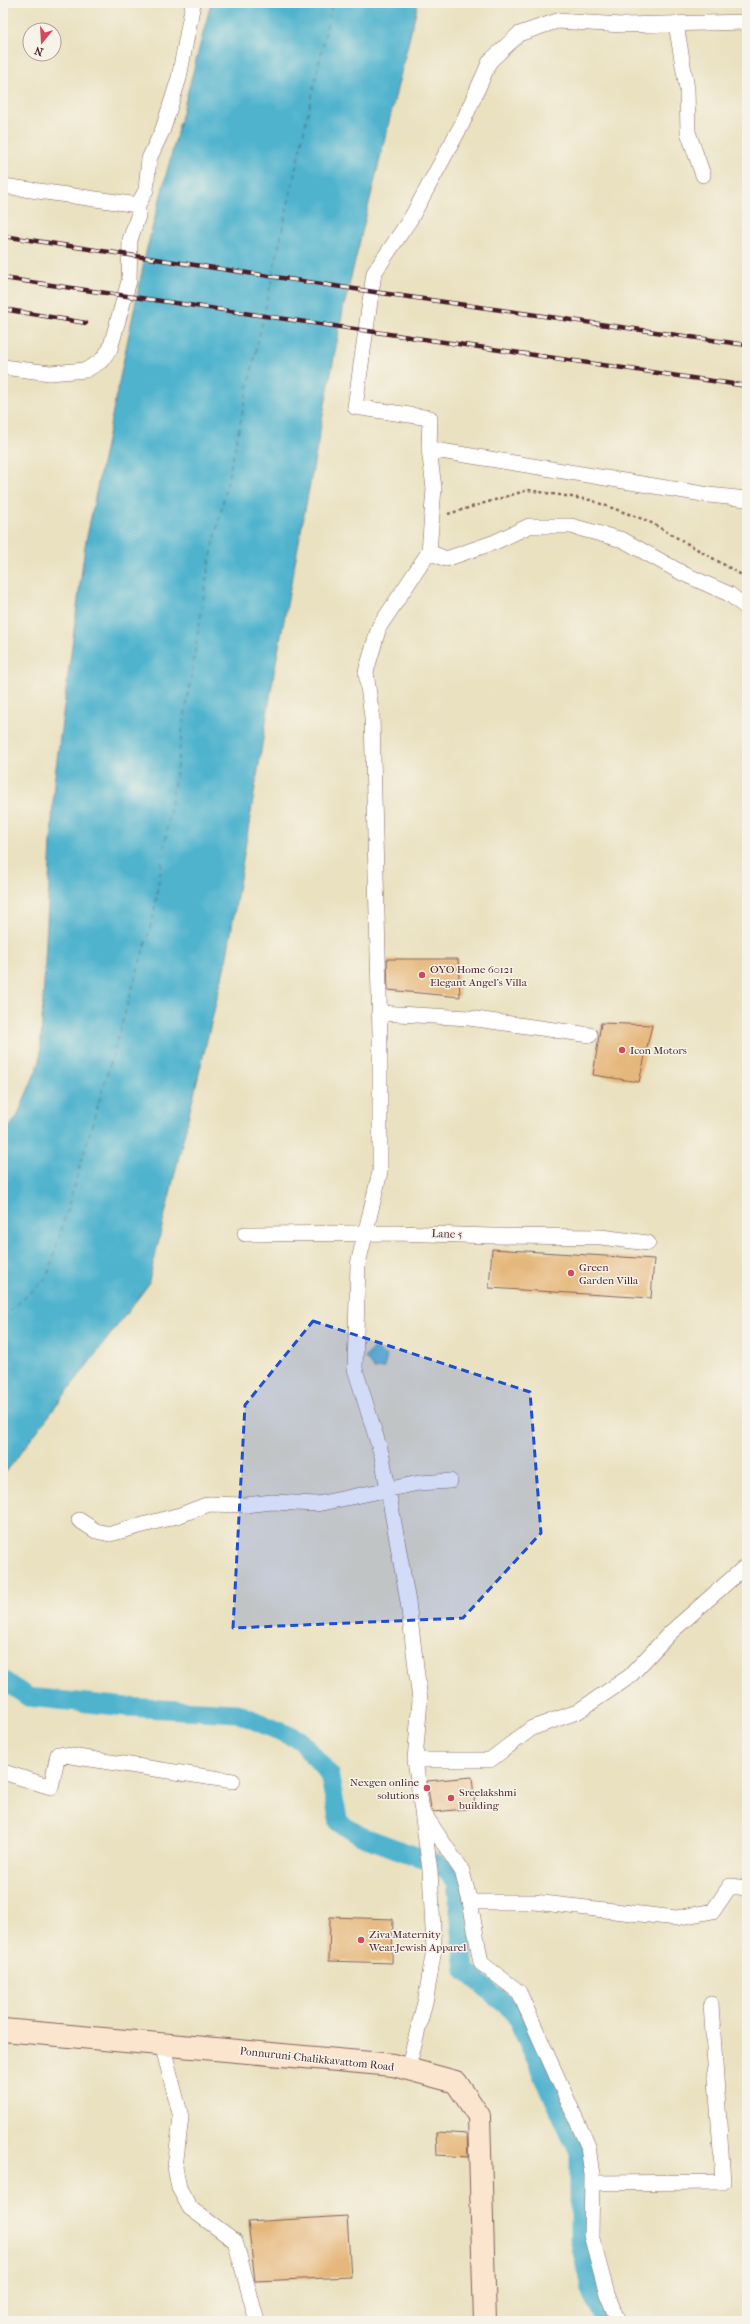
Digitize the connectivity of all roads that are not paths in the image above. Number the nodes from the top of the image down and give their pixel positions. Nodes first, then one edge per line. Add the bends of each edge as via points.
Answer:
1 (193, 3) edge
2 (747, 22) edge
3 (676, 24) junction
4 (703, 175) dead end
5 (3, 186) edge
6 (138, 205) junction
7 (3, 367) edge
8 (429, 449) junction
9 (747, 499) edge
10 (429, 552) junction
11 (747, 608) edge
12 (380, 1014) junction
13 (590, 1035) dead end
14 (245, 1234) dead end
15 (366, 1234) junction
16 (648, 1243) dead end
17 (450, 1481) dead end
18 (387, 1489) junction
19 (79, 1520) dead end
20 (747, 1565) edge
21 (415, 1760) junction
22 (3, 1772) edge
23 (233, 1781) dead end
24 (422, 1810) junction
25 (747, 1888) edge
26 (470, 1902) junction
27 (712, 2004) dead end
28 (3, 2030) edge
29 (162, 2044) junction
30 (408, 2069) junction
31 (592, 2183) junction
32 (257, 2321) edge
33 (485, 2321) edge
34 (618, 2321) edge

1 - 6 street via 179,78 163,129 149,159 146,190
2 - 3 street
3 - 4 street via 687,89 688,132
3 - 8 street via 622,25 557,21 519,34 490,61 462,124 412,218 374,273 355,407 430,418
5 - 6 street
6 - 7 street via 138,216 130,240 129,280 110,349 101,361 86,370 50,373
8 - 9 street
8 - 10 street via 434,488
10 - 11 street via 446,559 495,542 529,526 571,526 623,540 684,574 729,594
10 - 12 street via 379,627 366,672 372,717
12 - 13 street via 469,1018
12 - 15 street via 380,1172
14 - 15 street, Lane 5
15 - 16 street, Lane 5 via 601,1237
15 - 18 street via 358,1264 355,1369 382,1456
17 - 18 street
18 - 19 street via 317,1504 209,1504 174,1517 110,1534 96,1531
18 - 21 street via 408,1602 420,1700
20 - 21 street via 670,1633 629,1677 578,1712 532,1728 490,1760
21 - 24 street
22 - 23 street via 51,1787 58,1754
24 - 26 street via 462,1871
24 - 30 street via 430,1870 434,1949 426,1998
25 - 26 street via 730,1886 713,1911 676,1918 534,1902
26 - 31 street via 481,1963 519,1992 588,2146
27 - 31 street via 723,2182
28 - 29 street, Ponnuruni-Chalikkavattom Road
29 - 30 street, Ponnuruni-Chalikkavattom Road via 393,2065
29 - 32 street via 181,2117 175,2168 179,2188 190,2208 235,2240
30 - 33 street, Ponnuruni-Chalikkavattom Road via 456,2082 479,2116
31 - 34 street via 591,2235 607,2294

